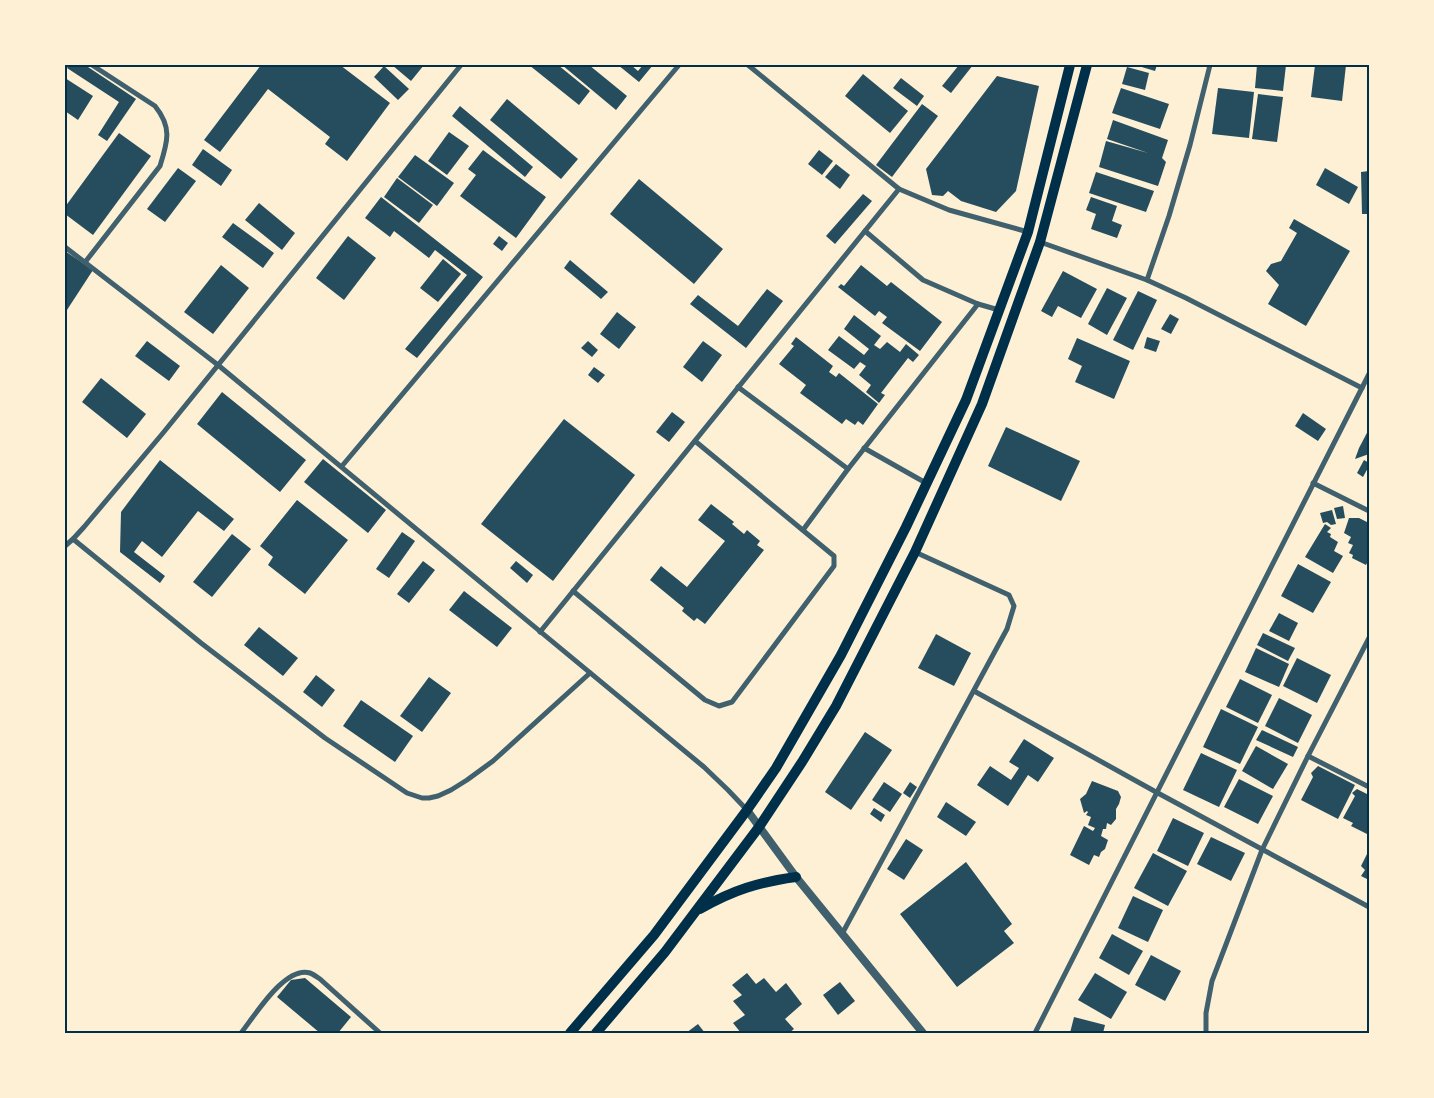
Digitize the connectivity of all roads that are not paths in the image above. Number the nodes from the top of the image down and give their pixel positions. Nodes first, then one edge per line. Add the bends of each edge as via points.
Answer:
1 (92, 65) edge
2 (462, 65) edge
3 (679, 65) edge
4 (748, 65) edge
5 (1070, 65) edge
6 (1087, 65) edge
7 (1210, 65) edge
8 (899, 190) junction
9 (865, 231) junction
10 (1028, 232) junction
11 (1040, 242) junction
12 (65, 247) edge
13 (86, 261) junction
14 (1147, 280) junction
15 (978, 304) junction
16 (999, 310) junction
17 (218, 365) junction
18 (1369, 374) edge
19 (738, 387) junction
20 (1362, 388) junction
21 (695, 441) junction
22 (864, 448) junction
23 (342, 466) junction
24 (848, 470) junction
25 (927, 483) junction
26 (1313, 483) junction
27 (1369, 512) edge
28 (802, 530) junction
29 (73, 539) junction
30 (65, 546) edge
31 (915, 552) junction
32 (573, 591) junction
33 (540, 632) junction
34 (1369, 640) edge
35 (590, 673) junction
36 (974, 691) junction
37 (1308, 756) junction
38 (1369, 788) edge
39 (1156, 792) junction
40 (747, 810) junction
41 (758, 828) junction
42 (1262, 850) junction
43 (796, 877) junction
44 (1369, 907) edge
45 (695, 912) junction
46 (842, 934) junction
47 (241, 1033) edge
48 (380, 1033) edge
49 (570, 1033) edge
50 (596, 1033) edge
51 (923, 1033) edge
52 (1035, 1033) edge
53 (1206, 1033) edge

1 - 13 street via 155,106 167,130 160,166
2 - 17 street
3 - 23 street
4 - 8 street
5 - 10 highway
6 - 11 highway
7 - 14 street via 1170,216
8 - 9 street
8 - 10 street via 950,210
9 - 15 street via 923,280
9 - 19 street
10 - 16 highway
11 - 14 street
11 - 31 highway via 982,404
12 - 13 street
13 - 17 street
14 - 20 street
15 - 16 street
15 - 22 street
16 - 25 highway via 966,400
17 - 23 street
17 - 29 street
18 - 20 street
19 - 21 street
19 - 24 street
20 - 26 street
21 - 28 street
21 - 32 street
22 - 24 street
22 - 25 street
23 - 33 street
24 - 28 street
25 - 40 highway via 841,655 776,768
26 - 27 street
26 - 39 street
28 - 32 street via 834,556 834,566 732,702 719,706 705,700
29 - 30 street
29 - 35 street via 325,738 407,793 422,798 451,790 493,761
31 - 36 street via 1009,595 1014,606 1007,629
31 - 41 highway via 836,706
32 - 33 street
33 - 35 street
34 - 37 street
35 - 40 street via 704,767
36 - 39 street
36 - 46 street
37 - 38 street
37 - 42 street
39 - 42 street
39 - 52 street
40 - 41 street
40 - 49 highway via 654,935
41 - 43 street
41 - 45 highway
42 - 44 street
42 - 53 street via 1212,981
43 - 45 highway via 744,888
43 - 46 street
45 - 50 highway
46 - 51 street
47 - 48 street via 279,986 293,975 304,972 320,979

